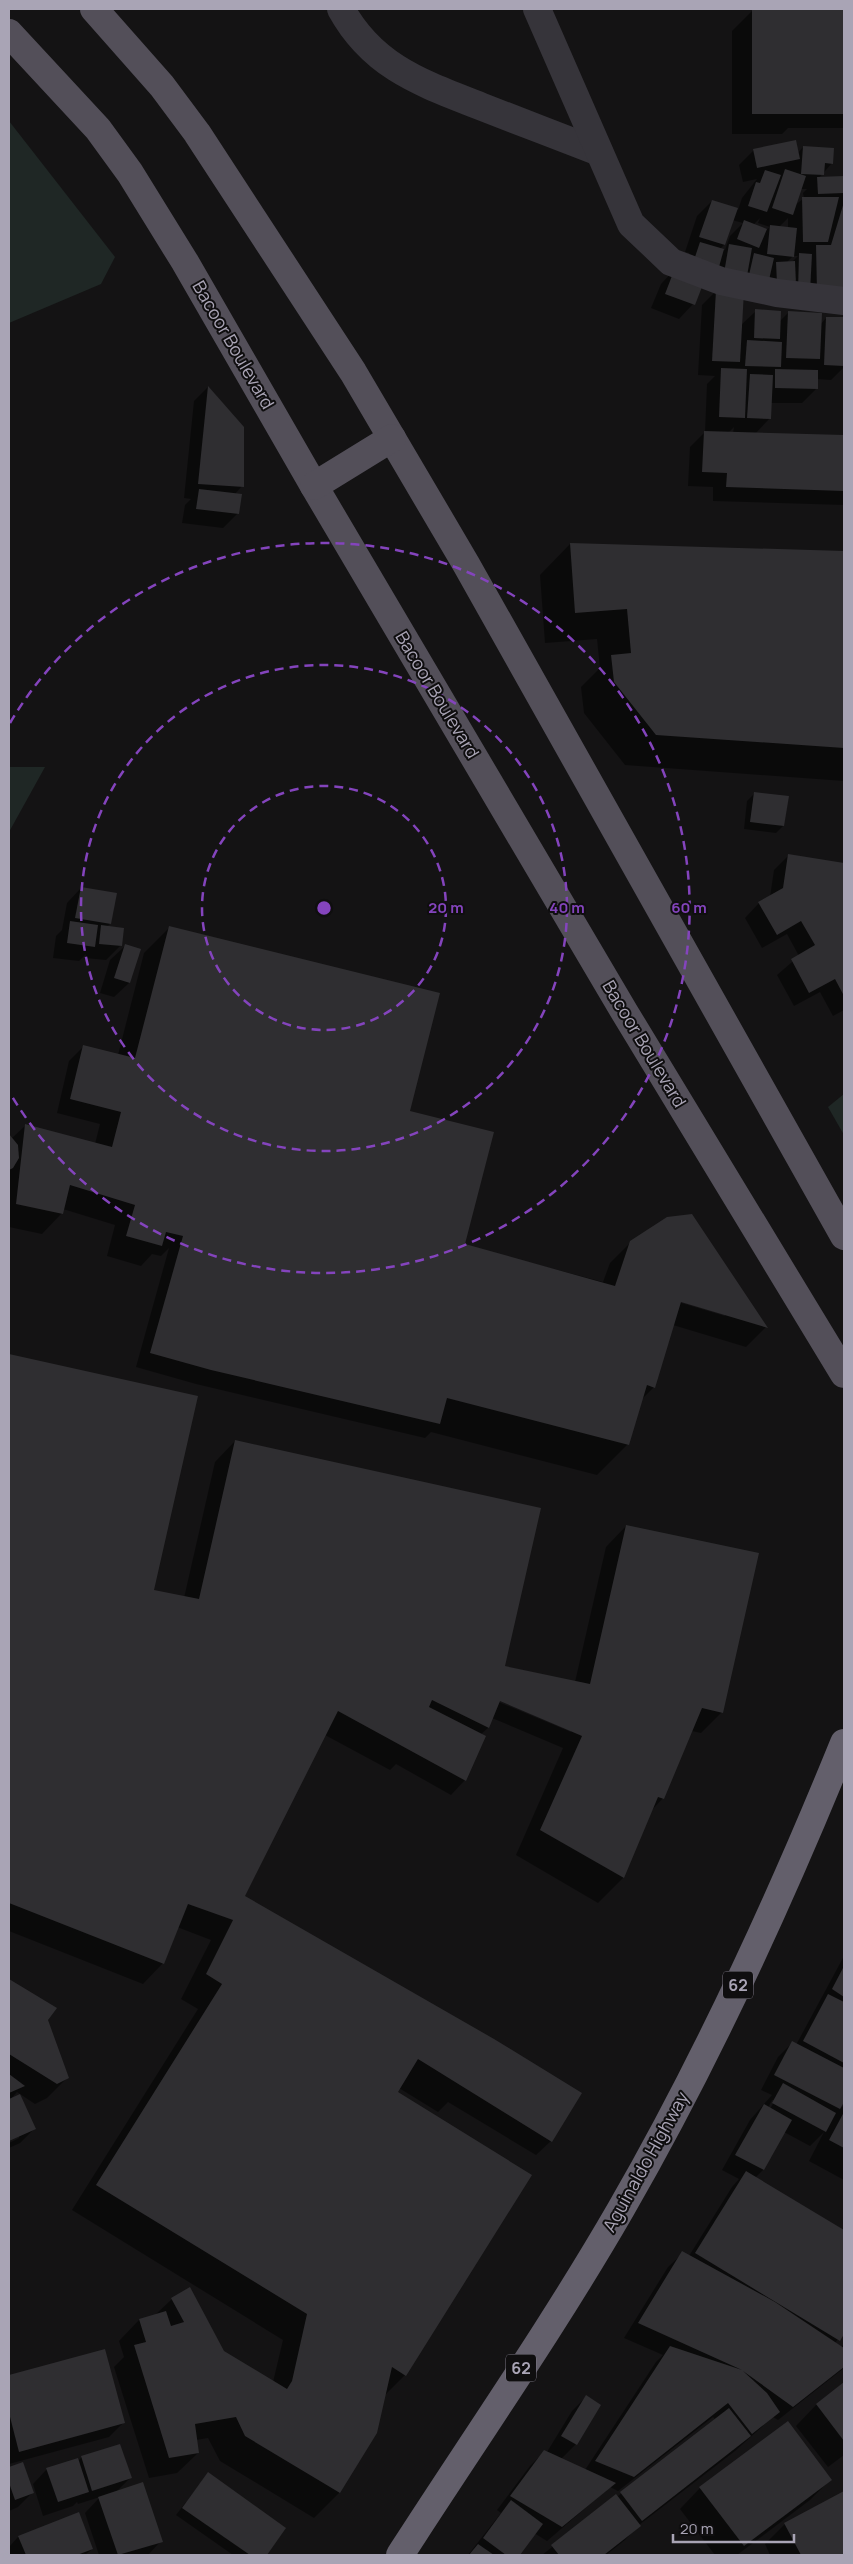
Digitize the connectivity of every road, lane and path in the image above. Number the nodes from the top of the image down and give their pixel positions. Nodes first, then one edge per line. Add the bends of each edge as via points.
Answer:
1 (94, 9) edge
2 (341, 9) edge
3 (544, 14) edge
4 (9, 33) edge
5 (600, 152) junction
6 (844, 301) edge
7 (392, 438) junction
8 (314, 486) junction
9 (844, 1236) edge
10 (844, 1374) edge
11 (844, 1743) edge
12 (835, 1781) edge
13 (400, 2555) edge

1 - 7 main road via 162,86 197,132 353,372
2 - 5 street via 375,54 414,80
3 - 5 street
4 - 8 main road, Bacoor Boulevard via 98,129 130,173
5 - 6 street via 631,224 671,262 721,281 778,293
7 - 8 main road
7 - 9 main road
8 - 10 main road, Bacoor Boulevard via 630,1022
11 - 12 highway, Aguinaldo Highway / 62
12 - 13 highway, Aguinaldo Highway / 62 via 693,2077 626,2200 589,2263

